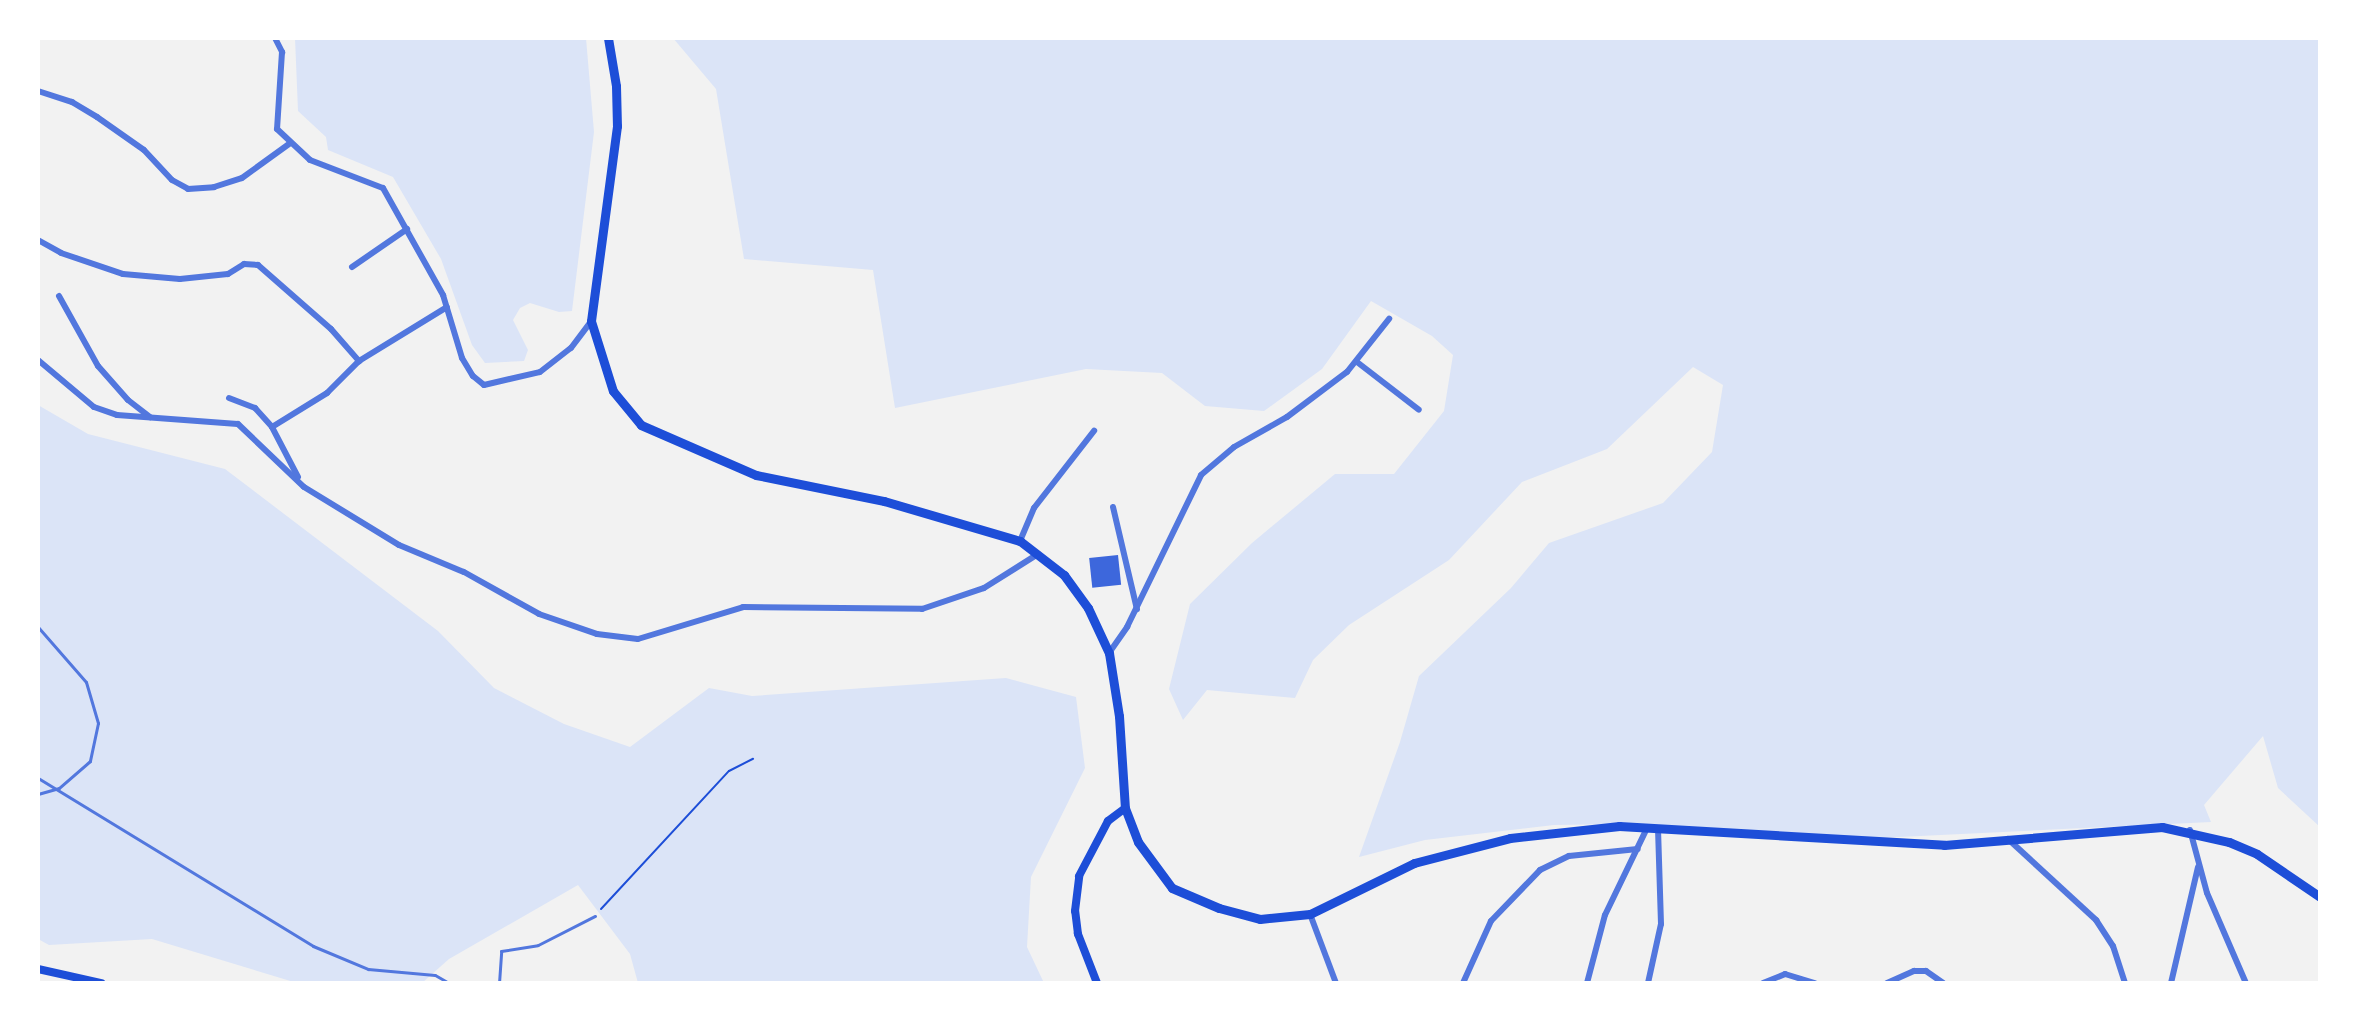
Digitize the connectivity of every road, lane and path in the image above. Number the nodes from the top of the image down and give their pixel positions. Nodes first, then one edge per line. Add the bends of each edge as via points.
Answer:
1 (275, 38) edge
2 (608, 38) edge
3 (38, 91) edge
4 (289, 144) junction
5 (407, 229) junction
6 (38, 240) edge
7 (352, 267) dead end
8 (59, 296) dead end
9 (447, 307) junction
10 (1389, 319) dead end
11 (591, 321) junction
12 (38, 360) edge
13 (359, 361) junction
14 (1357, 362) junction
15 (229, 398) dead end
16 (1419, 410) dead end
17 (153, 419) junction
18 (272, 427) junction
19 (1094, 431) dead end
20 (304, 487) junction
21 (1113, 507) dead end
22 (1020, 541) junction
23 (1038, 554) junction
24 (1137, 609) junction
25 (38, 627) edge
26 (1109, 653) junction
27 (753, 759) dead end
28 (38, 778) edge
29 (59, 788) junction
30 (38, 794) edge
31 (1125, 808) junction
32 (1652, 828) junction
33 (2190, 830) junction
34 (2005, 837) junction
35 (1638, 849) junction
36 (2198, 867) junction
37 (2320, 897) edge
38 (1310, 914) junction
39 (595, 916) joint
40 (38, 969) edge
41 (101, 983) edge
42 (449, 983) edge
43 (499, 983) edge
44 (1097, 983) edge
45 (1336, 983) edge
46 (1463, 983) edge
47 (1587, 983) edge
48 (1648, 983) edge
49 (1763, 983) edge
50 (1815, 983) edge
51 (1887, 983) edge
52 (1943, 983) edge
53 (2125, 983) edge
54 (2171, 983) edge
55 (2246, 983) edge

1 - 4 street via 282,52 277,129
2 - 11 main road via 617,126
3 - 4 street via 97,117 188,189 242,178
4 - 5 street via 310,160 383,188
5 - 7 street
5 - 9 street
6 - 13 street via 123,274 180,279 258,265
8 - 17 street via 98,366
9 - 11 street via 462,358 484,385 540,372 571,348
9 - 13 street
10 - 14 street
11 - 22 main road via 613,391 641,425 756,475 884,501
12 - 17 street via 94,407
13 - 18 street via 327,393
14 - 16 street
14 - 24 street via 1201,475
15 - 18 street via 255,408
17 - 20 street via 238,424
18 - 20 street
19 - 22 street via 1034,508
20 - 23 street via 399,545 464,572 539,614 597,634 638,639 743,607 922,609 984,588
21 - 24 street
22 - 23 main road
23 - 26 main road via 1064,575 1088,608
24 - 26 street
25 - 29 lane via 86,682 98,723 90,761
26 - 31 main road
27 - 39 path via 729,771
28 - 29 lane
29 - 30 lane
29 - 42 lane via 313,946 368,969 435,975
31 - 38 main road via 1138,842 1172,888 1260,919
31 - 44 main road via 1108,821 1079,876 1078,934
32 - 34 main road via 1944,845
32 - 35 street
32 - 38 main road via 1619,826 1510,838 1414,863
32 - 48 street via 1661,924
33 - 34 main road via 2162,827
33 - 36 street
33 - 37 main road via 2257,854
34 - 53 street via 2096,920 2113,946
35 - 46 street via 1569,856 1540,870 1491,921
35 - 47 street via 1605,915
36 - 54 street
36 - 55 street
38 - 45 street
39 - 43 lane via 538,945 501,951
40 - 41 main road
49 - 50 street via 1785,974
51 - 52 street via 1926,971

